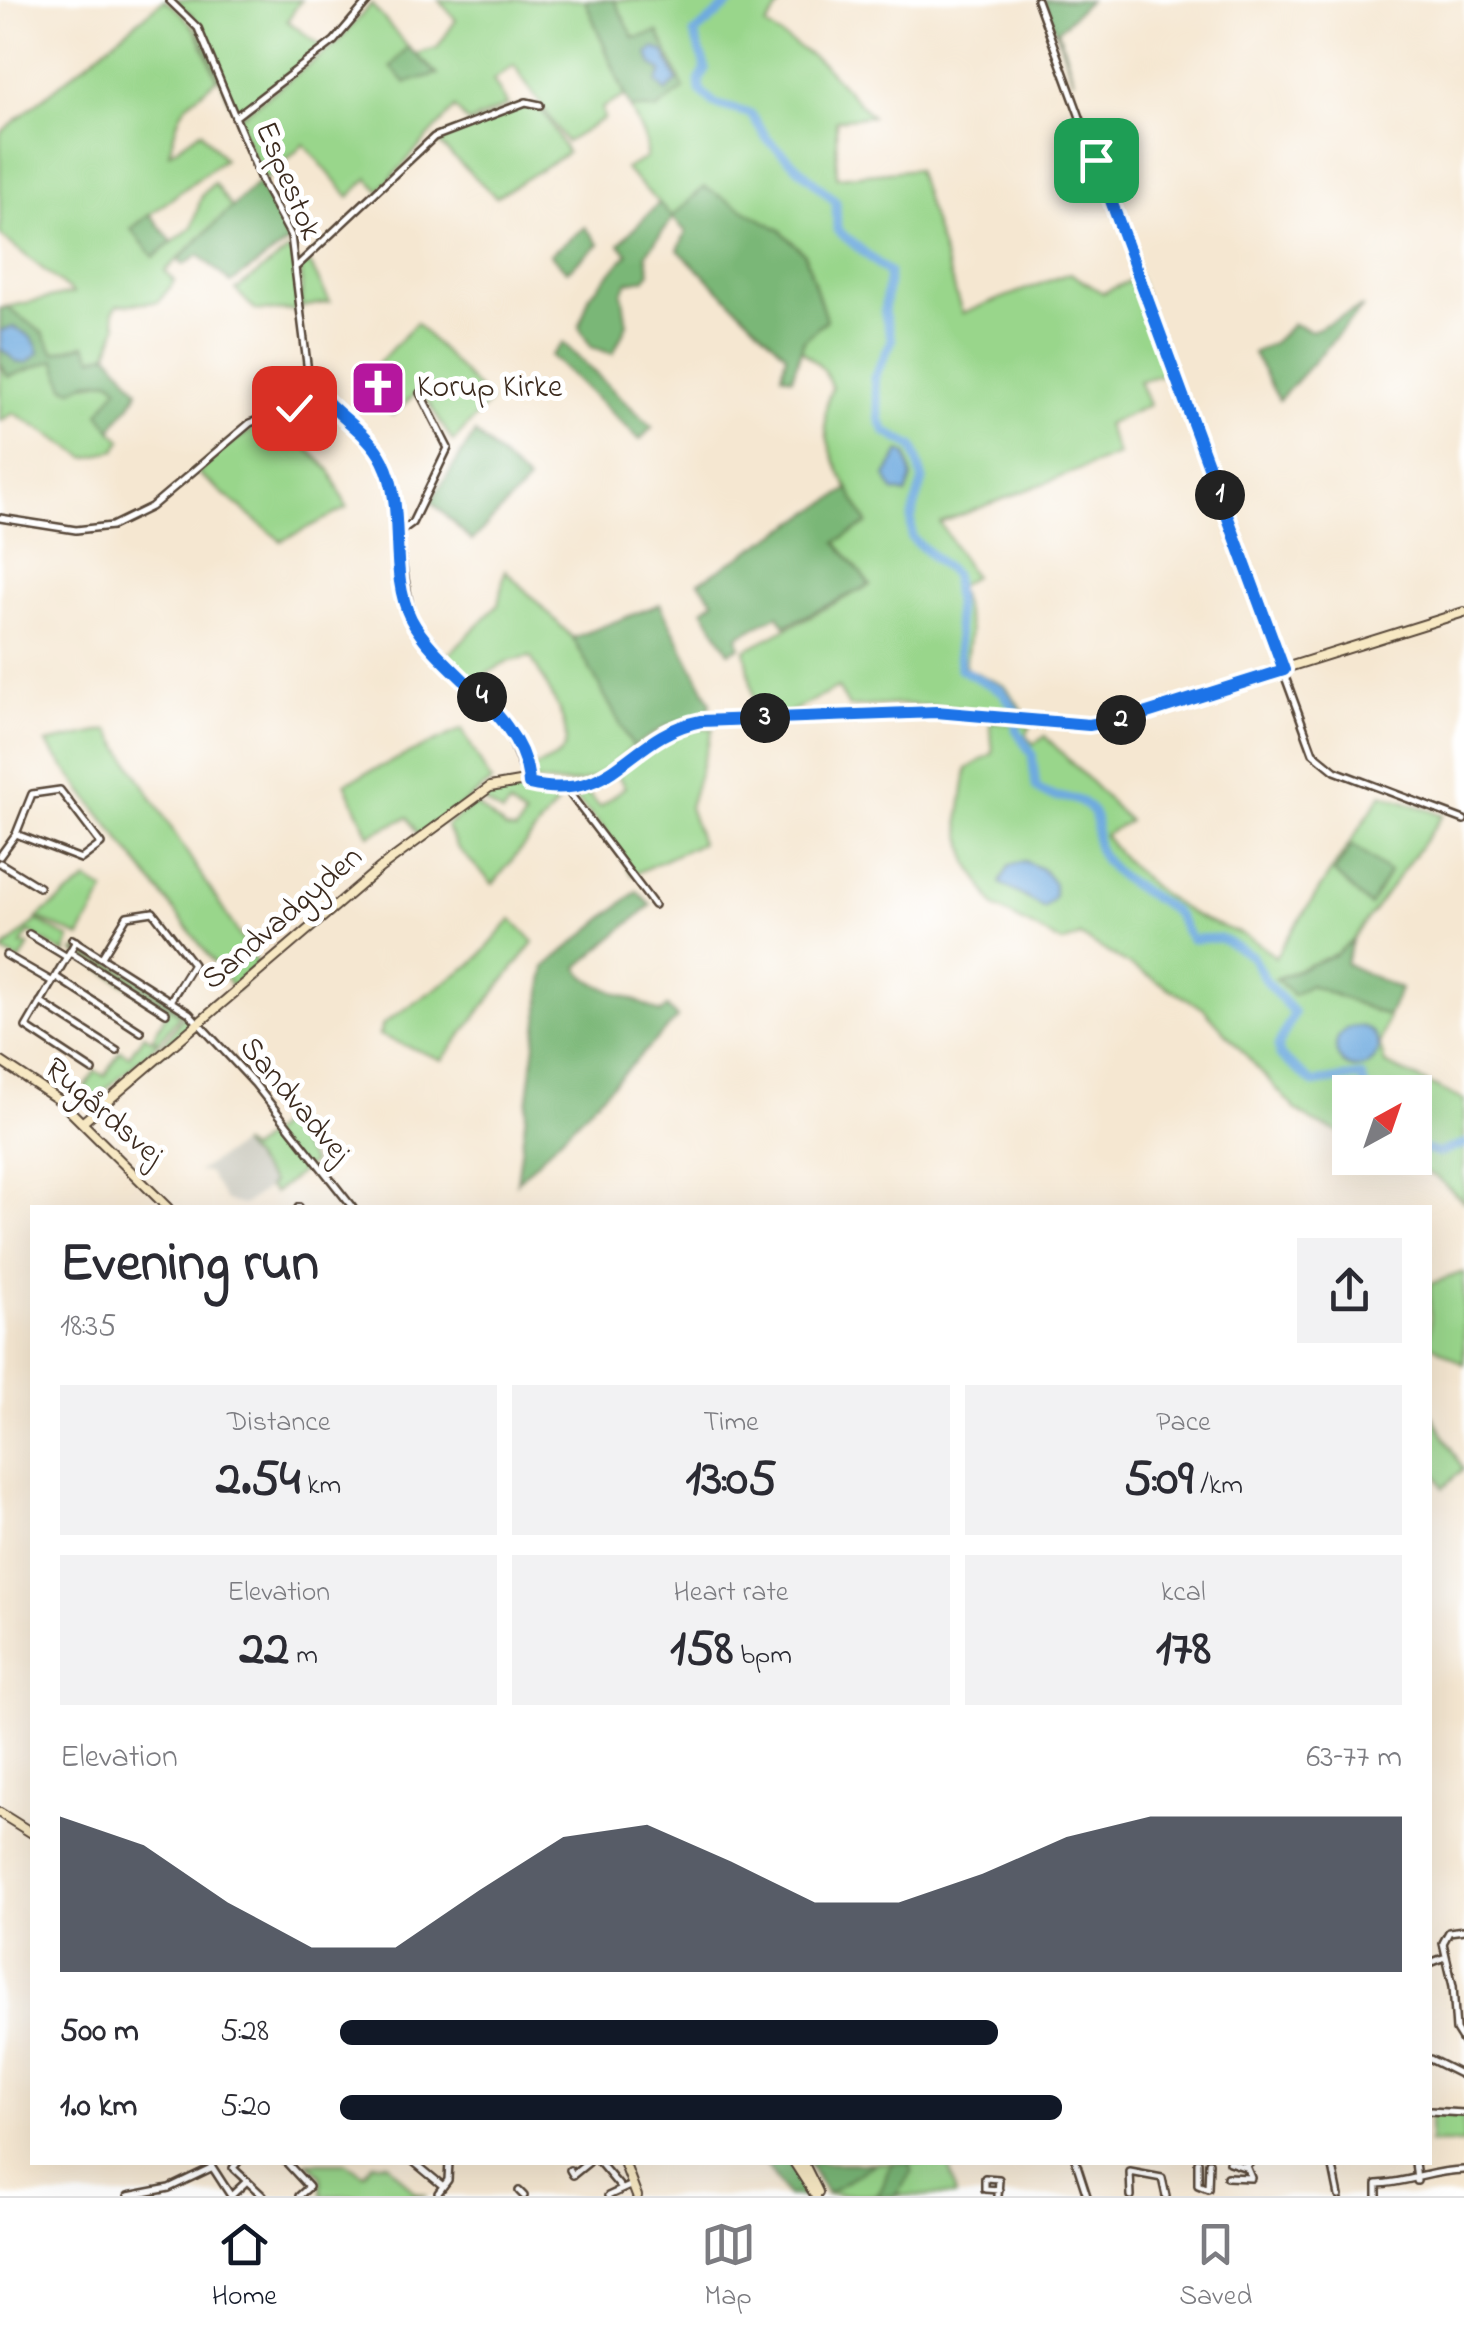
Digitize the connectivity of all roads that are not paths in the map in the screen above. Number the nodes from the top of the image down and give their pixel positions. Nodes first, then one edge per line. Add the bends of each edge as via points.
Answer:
1 (169, 0) edge
2 (369, 0) edge
3 (1038, 0) edge
4 (540, 105) dead end
5 (235, 117) junction
6 (297, 266) junction
7 (420, 393) dead end
8 (321, 395) junction
9 (0, 518) edge
10 (397, 534) junction
11 (1464, 612) edge
12 (1284, 670) junction
13 (529, 784) junction
14 (567, 790) junction
15 (1464, 820) edge
16 (16, 834) junction
17 (0, 856) edge
18 (0, 864) edge
19 (39, 886) dead end
20 (654, 906) dead end
21 (29, 934) dead end
22 (68, 954) junction
23 (6, 955) dead end
24 (102, 957) junction
25 (54, 979) junction
26 (172, 998) junction
27 (40, 1002) junction
28 (166, 1013) dead end
29 (200, 1024) junction
30 (141, 1032) dead end
31 (117, 1052) dead end
32 (0, 1061) edge
33 (93, 1071) dead end
34 (83, 1122) junction
35 (165, 1205) edge
36 (351, 1205) edge
37 (0, 1813) edge
38 (30, 1832) edge
39 (1464, 1930) edge
40 (1443, 1958) junction
41 (1432, 1962) edge
42 (1464, 2043) edge
43 (1432, 2060) edge
44 (1464, 2076) edge
45 (1432, 2112) edge
46 (1464, 2112) edge
47 (210, 2165) edge
48 (236, 2165) edge
49 (289, 2165) edge
50 (417, 2165) edge
51 (449, 2165) edge
52 (585, 2165) edge
53 (602, 2165) edge
54 (625, 2165) edge
55 (796, 2165) edge
56 (804, 2165) edge
57 (1077, 2165) edge
58 (1147, 2165) edge
59 (1198, 2165) edge
60 (1209, 2165) edge
61 (1248, 2165) edge
62 (1333, 2165) edge
63 (1411, 2165) edge
64 (570, 2170) dead end
65 (1464, 2170) edge
66 (1146, 2172) junction
67 (1227, 2177) dead end
68 (247, 2181) junction
69 (1416, 2181) junction
70 (633, 2184) junction
71 (176, 2185) junction
72 (622, 2188) junction
73 (1208, 2192) edge
74 (128, 2196) edge
75 (181, 2196) edge
76 (231, 2196) edge
77 (263, 2196) edge
78 (299, 2196) edge
79 (608, 2196) edge
80 (637, 2196) edge
81 (818, 2196) edge
82 (1087, 2196) edge
83 (1131, 2196) edge
84 (1166, 2196) edge
85 (1340, 2196) edge
86 (1377, 2196) edge

1 - 5 street, Espestok via 198,28
2 - 5 street via 334,41
3 - 12 street
4 - 6 street via 526,102 434,137
5 - 6 street, Espestok via 291,236
6 - 8 street, Espestok via 304,359
7 - 10 street via 448,448 412,523
8 - 9 street via 250,423 151,507 112,526 76,530
8 - 10 street via 381,456
10 - 13 street via 412,620 504,722
11 - 12 street
12 - 14 street via 1113,722 886,712 701,721 665,732 601,780
12 - 15 street via 1319,762
13 - 14 street, Sandvadgyden
13 - 29 street, Sandvadgyden via 506,782 482,792 380,868
14 - 20 street
16 - 16 street via 80,860 101,844 60,790 32,794
16 - 17 street
18 - 19 street
21 - 22 street
22 - 24 street, Sandvadvej via 74,940
22 - 25 street
22 - 28 street
23 - 25 street
24 - 26 street, Sandvadvej
24 - 26 street via 127,916 153,912 193,964
25 - 27 street
25 - 30 street
26 - 29 street, Sandvadvej
27 - 31 street
27 - 33 street via 26,1028
29 - 34 street, Sandvadgyden
29 - 36 street, Sandvadvej
32 - 34 street, Rugårdsvej
34 - 35 street, Rugårdsvej
37 - 38 street
39 - 40 street via 1445,1937
40 - 41 street
40 - 42 street
43 - 44 street
45 - 46 street
47 - 71 street
47 - 76 street
48 - 68 street
49 - 78 street via 308,2182
50 - 51 street via 441,2190
52 - 64 street
53 - 72 street
54 - 70 street
55 - 81 street
56 - 81 street
57 - 82 street
58 - 66 street
59 - 73 street via 1198,2185
60 - 73 street
61 - 67 street via 1252,2178
62 - 85 street
63 - 69 street
65 - 69 street via 1438,2170
66 - 83 street via 1130,2172
66 - 84 street via 1162,2178
68 - 76 street
68 - 77 street
69 - 86 street via 1377,2184
70 - 72 street
70 - 80 street
71 - 74 street
71 - 75 street
72 - 79 street

